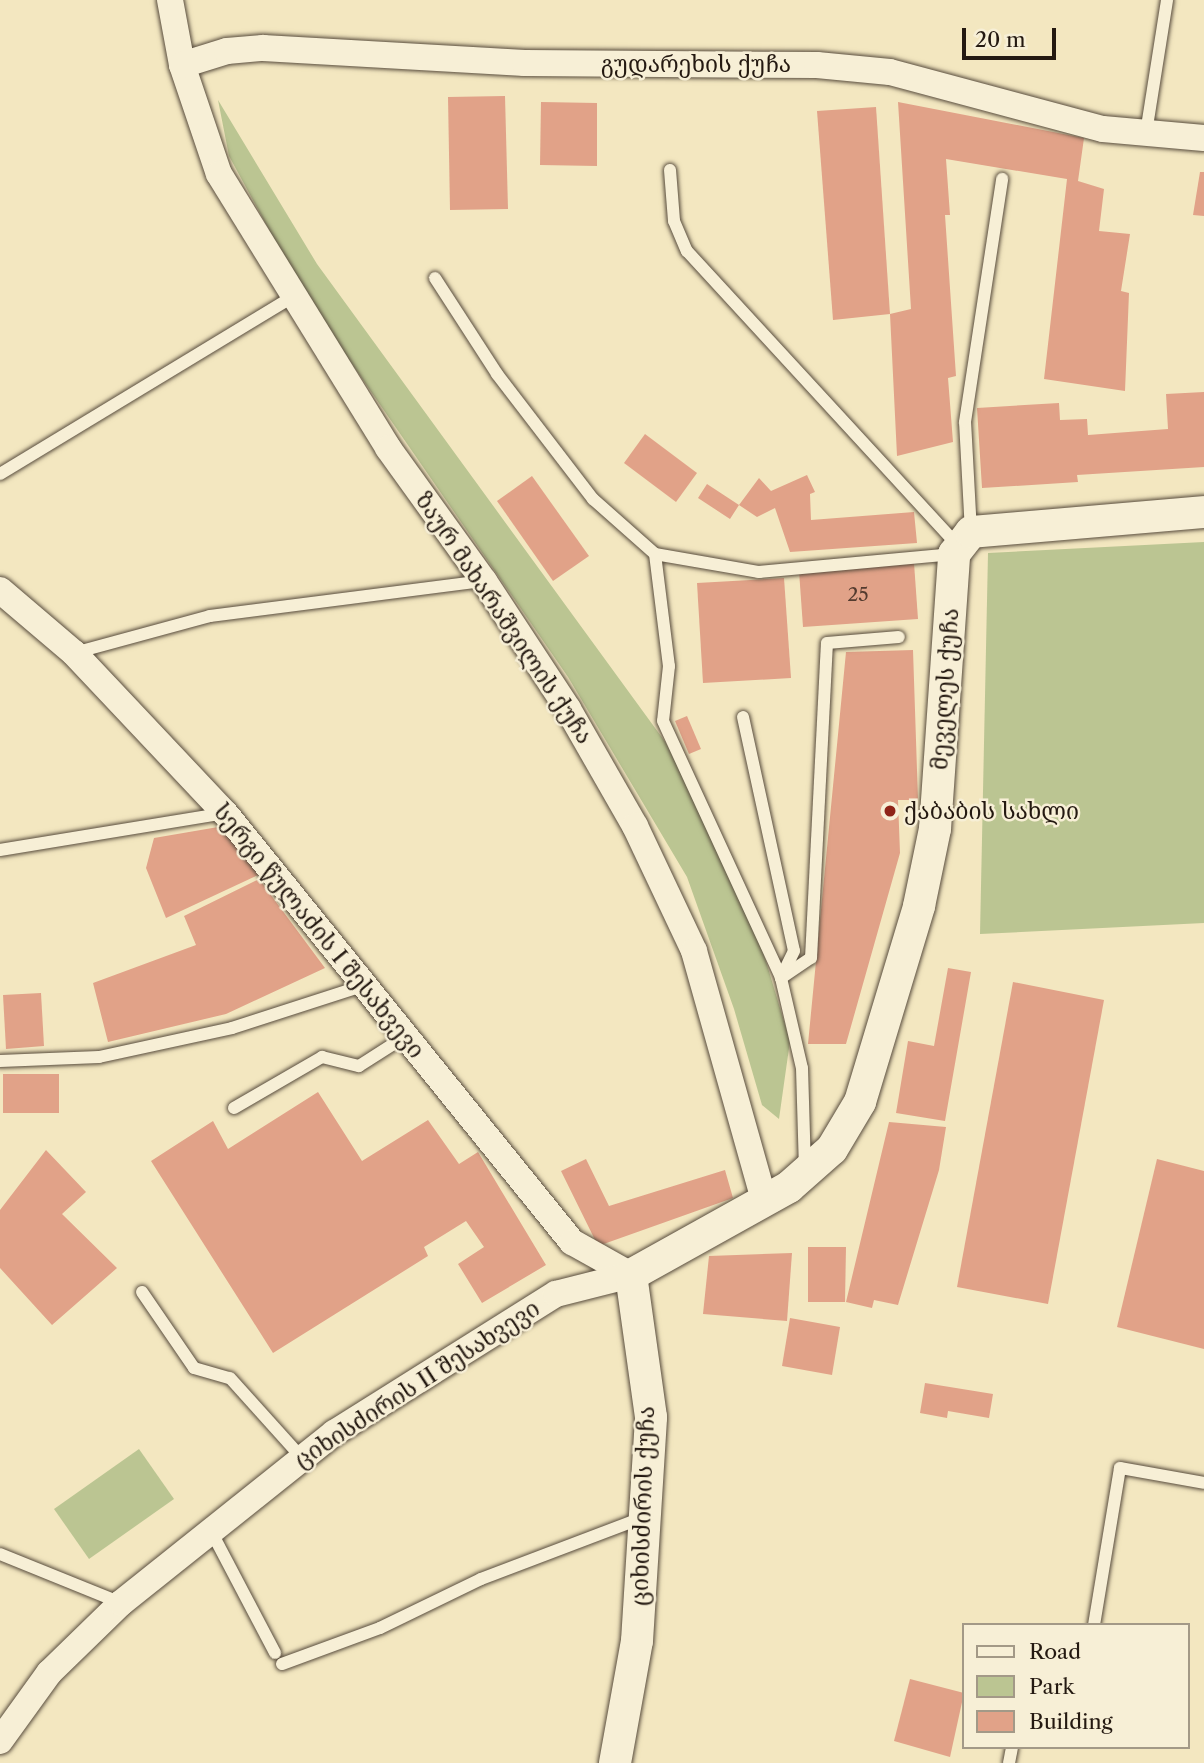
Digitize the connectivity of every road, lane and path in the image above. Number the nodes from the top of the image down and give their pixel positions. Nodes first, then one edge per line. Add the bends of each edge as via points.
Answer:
1 (170, 0) edge
2 (1167, 0) edge
3 (182, 65) junction
4 (1146, 134) junction
5 (1204, 138) edge
6 (670, 170) dead end
7 (1002, 179) dead end
8 (435, 278) dead end
9 (292, 297) junction
10 (0, 474) edge
11 (1204, 512) edge
12 (961, 544) junction
13 (655, 554) junction
14 (484, 581) junction
15 (0, 590) edge
16 (899, 638) dead end
17 (74, 653) junction
18 (743, 717) dead end
19 (225, 813) junction
20 (0, 849) edge
21 (781, 978) junction
22 (366, 985) junction
23 (406, 1036) junction
24 (0, 1061) edge
25 (234, 1108) dead end
26 (805, 1172) junction
27 (764, 1200) junction
28 (631, 1275) junction
29 (142, 1292) dead end
30 (302, 1458) junction
31 (1204, 1483) edge
32 (644, 1517) junction
33 (210, 1529) junction
34 (0, 1554) edge
35 (121, 1603) junction
36 (1094, 1623) edge
37 (0, 1741) edge
38 (615, 1763) edge

1 - 3 street, ზაურ მახარაშვილის ქუჩა
2 - 4 lane
3 - 4 street, გუდარეხის ქუჩა via 227,51 263,48 524,63 817,65 890,72 1078,123
3 - 9 street, ზაურ მახარაშვილის ქუჩა via 219,174
4 - 5 street, გუდარეხის ქუჩა
6 - 12 lane via 674,221 687,251
7 - 12 lane via 965,422
8 - 13 lane via 497,374 593,499
9 - 10 lane
9 - 14 street, ზაურ მახარაშვილის ქუჩა via 388,448
11 - 12 street
12 - 13 lane via 759,572
12 - 26 street, მეველეს ქუჩა via 935,829 919,906 860,1102 832,1149
13 - 21 lane via 669,666 663,721
14 - 17 lane via 211,616
14 - 27 street, ზაურ მახარაშვილის ქუჩა via 568,709 635,826 694,951
15 - 17 street, სერგი წულაძის I შესახვევი
16 - 21 lane via 827,643 811,958
17 - 19 street, სერგი წულაძის I შესახვევი
18 - 21 lane via 794,951
19 - 20 lane
19 - 22 street, სერგი წულაძის I შესახვევი
21 - 26 lane via 802,1068
22 - 23 street, სერგი წულაძის I შესახვევი
22 - 24 lane via 232,1028 99,1057
23 - 25 lane via 359,1066 322,1056
23 - 28 street, სერგი წულაძის I შესახვევი via 572,1242
26 - 27 street, მეველეს ქუჩა
27 - 28 street
28 - 30 street, ციხისძირის II შესახვევი via 556,1294
28 - 32 street, ციხისძირის ქუჩა via 650,1417
29 - 30 lane via 194,1368 230,1378
30 - 33 street, ციხისძირის II შესახვევი
31 - 36 lane via 1120,1468
32 - 33 lane via 481,1578 380,1628 279,1658
32 - 38 street, ციხისძირის ქუჩა via 637,1641
33 - 35 street, ციხისძირის II შესახვევი
34 - 35 lane
35 - 37 street, ციხისძირის II შესახვევი via 49,1673

